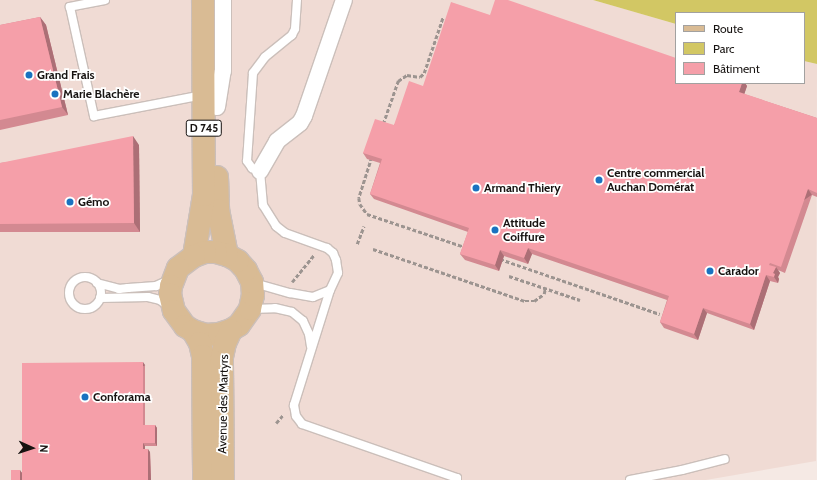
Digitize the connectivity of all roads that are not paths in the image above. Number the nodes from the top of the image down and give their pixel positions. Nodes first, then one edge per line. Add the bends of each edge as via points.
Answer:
1 (105, 0) edge
2 (203, 0) edge
3 (215, 0) edge
4 (223, 0) edge
5 (297, 0) edge
6 (344, 0) edge
7 (210, 101) junction
8 (260, 171) junction
9 (227, 255) junction
10 (194, 256) junction
11 (174, 277) junction
12 (252, 282) junction
13 (97, 283) junction
14 (330, 290) junction
15 (100, 298) junction
16 (250, 309) junction
17 (174, 311) junction
18 (231, 330) junction
19 (193, 331) junction
20 (311, 351) junction
21 (725, 459) dead end
22 (204, 480) edge
23 (223, 480) edge
24 (458, 480) edge
25 (630, 480) edge

1 - 7 lane via 70,7 94,116
2 - 7 main road, D 745
3 - 7 main road, D 745
4 - 7 street via 223,71
5 - 8 lane via 295,29 292,35 265,57 253,74 247,161 252,168
6 - 8 street via 304,116 300,123 277,141
7 - 9 main road, D 745 via 218,210
7 - 10 main road, D 745 via 204,195
8 - 14 lane via 263,205 276,226 286,233 333,252 338,273
9 - 10 main road via 205,252
9 - 12 main road via 238,261
10 - 11 main road via 178,268
11 - 13 lane via 156,286 119,289
11 - 17 main road via 170,294
12 - 14 lane via 290,294 313,297
12 - 16 main road via 253,296
13 - 15 lane
13 - 15 lane via 87,277 77,279 70,287 70,297 76,306 86,308 95,305
14 - 20 lane
15 - 17 lane via 148,296 160,300
16 - 18 main road via 239,325
16 - 20 lane via 275,308 292,312 303,321 309,334
17 - 19 main road via 185,326
18 - 19 main road via 219,334
18 - 23 main road, Avenue des Martyrs via 222,357
19 - 22 main road, Avenue des Martyrs via 200,343 203,363
20 - 24 lane via 294,405 296,416 302,424
21 - 25 lane

